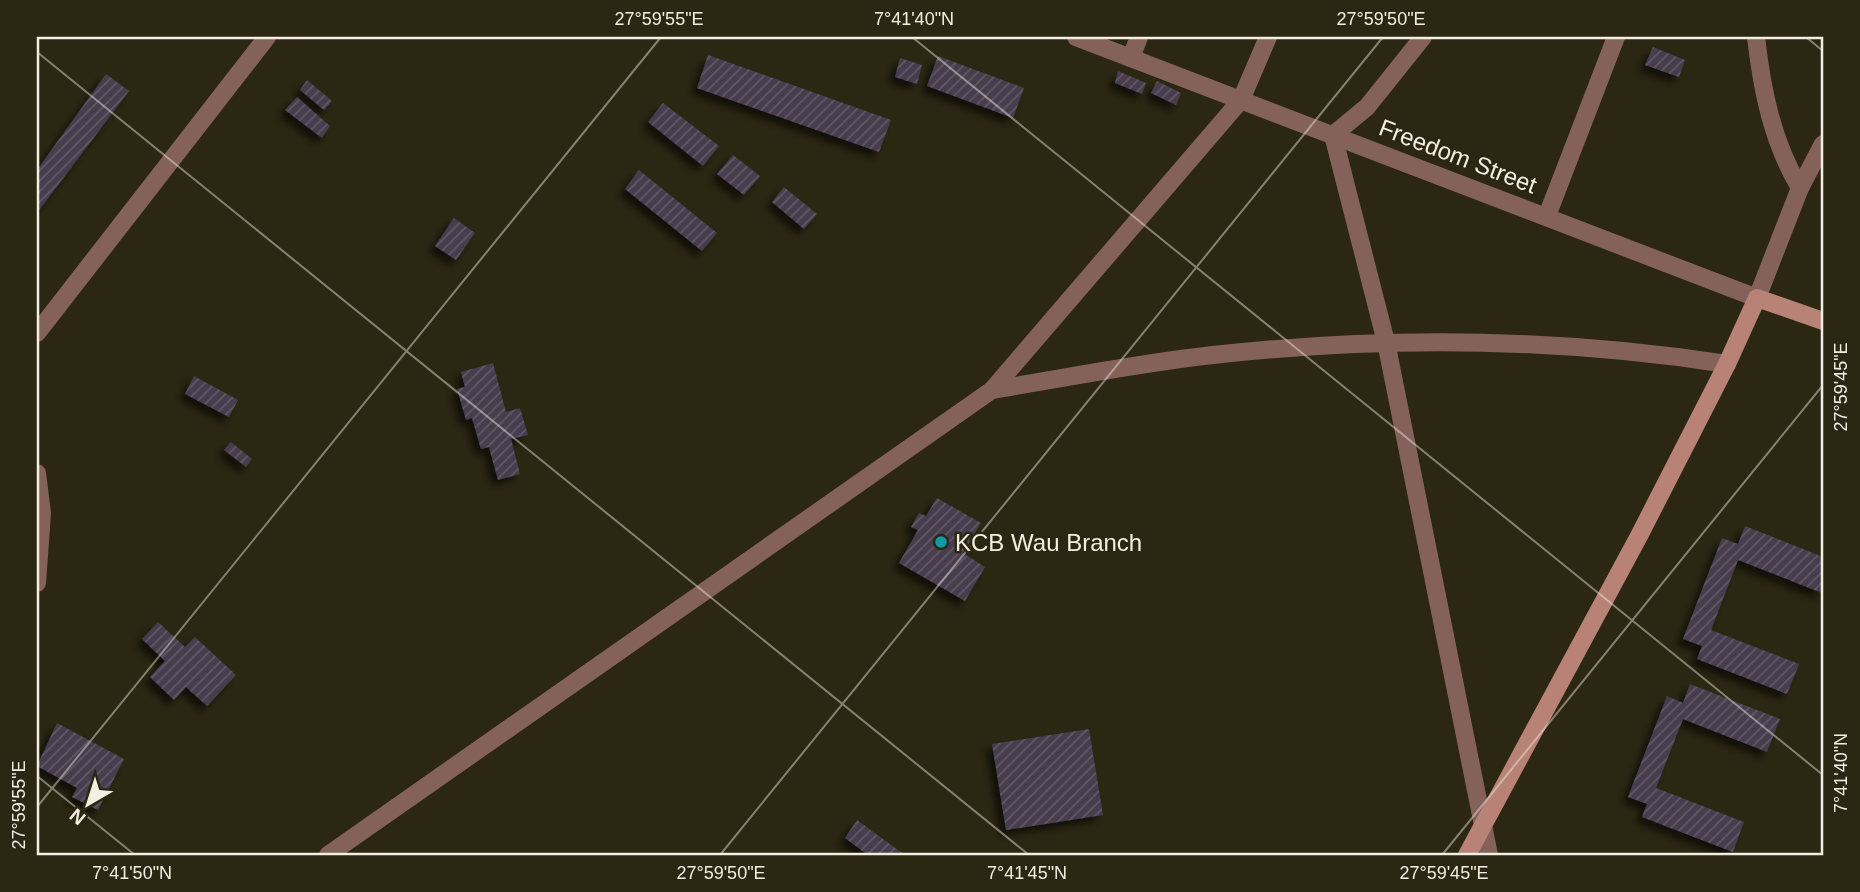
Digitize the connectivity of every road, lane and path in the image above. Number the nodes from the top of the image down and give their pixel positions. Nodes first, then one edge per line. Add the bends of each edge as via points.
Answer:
1 (267, 37) edge
2 (1076, 37) edge
3 (1139, 37) edge
4 (1268, 37) edge
5 (1423, 37) edge
6 (1616, 37) edge
7 (1756, 37) edge
8 (1130, 58) junction
9 (1241, 100) junction
10 (1333, 135) junction
11 (1823, 144) edge
12 (1800, 188) junction
13 (1547, 216) junction
14 (1757, 298) junction
15 (1823, 320) edge
16 (37, 333) edge
17 (1386, 342) junction
18 (1727, 364) junction
19 (992, 390) junction
20 (37, 473) edge
21 (37, 583) edge
22 (1482, 825) junction
23 (328, 855) edge
24 (1467, 855) edge
25 (1489, 855) edge

1 - 16 street
2 - 8 street, Freedom Street
3 - 8 street
4 - 9 street
5 - 10 street via 1367,107
6 - 13 street
7 - 12 street via 1762,92 1784,162
8 - 9 street, Freedom Street
9 - 10 street, Freedom Street
9 - 19 street
10 - 13 street, Freedom Street
10 - 17 street
11 - 12 street
12 - 14 street
13 - 14 street, Freedom Street
14 - 15 main road, Freedom Street
14 - 18 main road
17 - 18 street via 1633,350
17 - 19 street via 1212,355
17 - 22 street
18 - 22 main road
19 - 23 street
20 - 21 street via 42,513
22 - 24 main road
22 - 25 street

